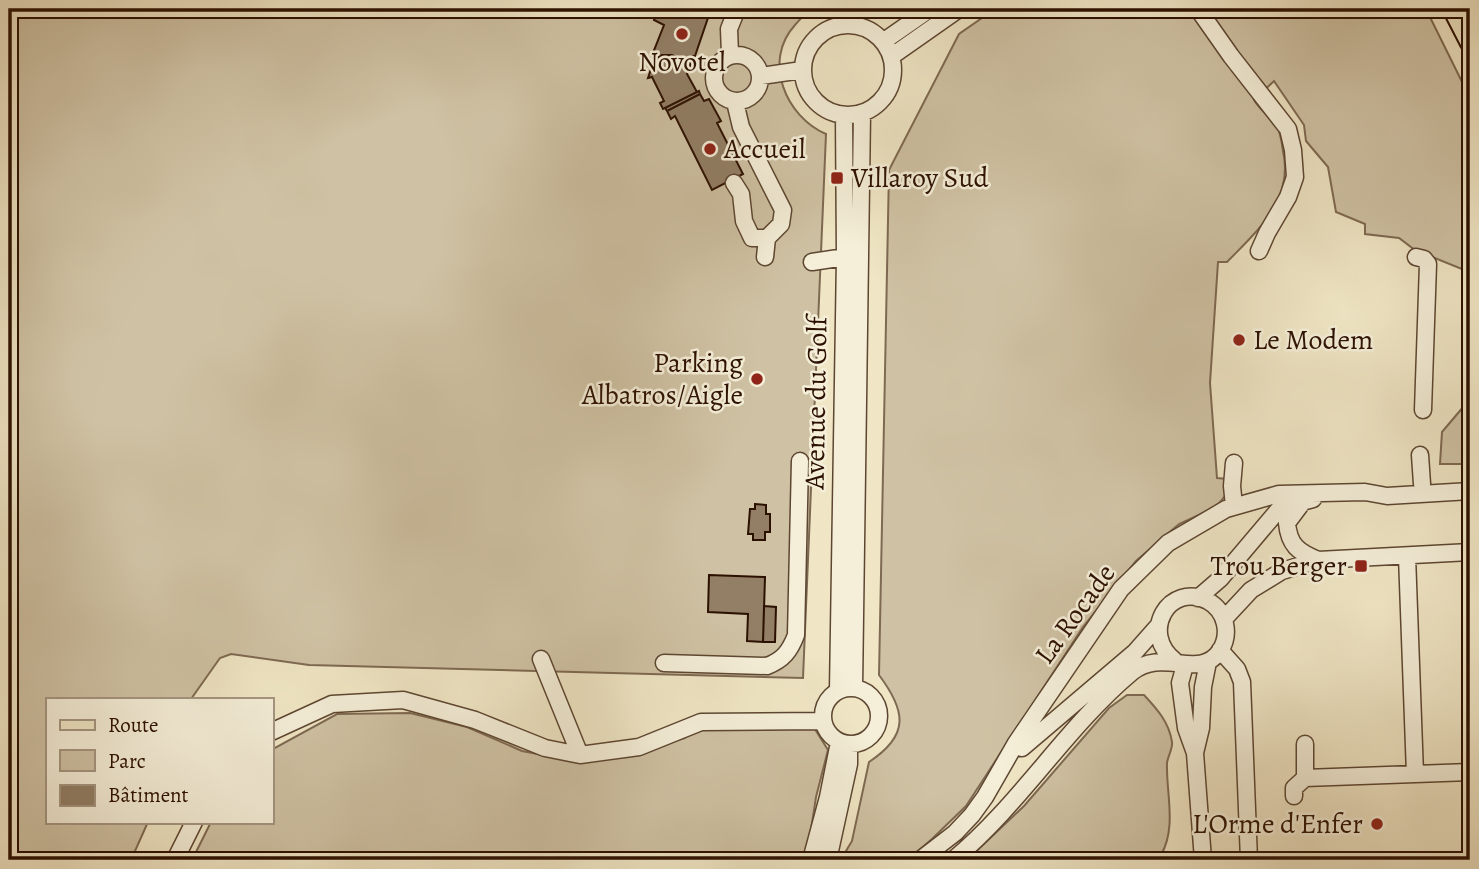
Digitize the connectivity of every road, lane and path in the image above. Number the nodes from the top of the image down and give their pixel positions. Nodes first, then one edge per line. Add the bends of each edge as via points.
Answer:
1 (737, 9) edge
2 (930, 9) edge
3 (959, 9) edge
4 (1198, 9) edge
5 (1453, 9) edge
6 (1466, 9) edge
7 (1470, 17) edge
8 (884, 41) junction
9 (1470, 42) edge
10 (730, 54) junction
11 (892, 56) junction
12 (802, 70) junction
13 (761, 76) junction
14 (734, 102) junction
15 (862, 113) junction
16 (844, 115) junction
17 (734, 183) dead end
18 (767, 238) junction
19 (1259, 251) dead end
20 (765, 257) dead end
21 (845, 257) junction
22 (1416, 257) dead end
23 (813, 262) dead end
24 (1423, 410) dead end
25 (1420, 456) dead end
26 (800, 461) dead end
27 (1234, 463) dead end
28 (1470, 483) edge
29 (1422, 484) junction
30 (1470, 491) edge
31 (1364, 492) junction
32 (1329, 494) junction
33 (1302, 503) junction
34 (1234, 506) junction
35 (1470, 552) edge
36 (1407, 556) junction
37 (1318, 560) junction
38 (1198, 597) junction
39 (1224, 619) junction
40 (1158, 626) junction
41 (1220, 650) junction
42 (541, 659) dead end
43 (1208, 662) junction
44 (664, 663) dead end
45 (1180, 663) junction
46 (846, 690) junction
47 (823, 721) junction
48 (273, 731) edge
49 (844, 743) junction
50 (1305, 744) dead end
51 (1195, 753) junction
52 (580, 755) junction
53 (1470, 772) edge
54 (1415, 774) junction
55 (1305, 778) junction
56 (1294, 796) dead end
57 (985, 797) junction
58 (193, 824) edge
59 (175, 860) edge
60 (811, 860) edge
61 (828, 860) edge
62 (919, 860) edge
63 (953, 860) edge
64 (1203, 860) edge
65 (1249, 860) edge

1 - 10 street via 730,29
2 - 8 street
3 - 11 street
4 - 19 street via 1288,129 1295,177
5 - 9 main road
6 - 7 street
8 - 11 street
8 - 12 street via 857,25 827,29 806,52
10 - 13 street via 744,55 756,63
10 - 14 street via 719,61 713,73 714,86 722,97
11 - 15 street via 892,84 875,107
12 - 13 street
12 - 16 street via 819,105
13 - 14 street via 758,89 748,99
14 - 18 street via 741,127 783,210 781,224
15 - 16 street
15 - 46 street, Avenue du Golf
16 - 21 street, Avenue du Golf
17 - 18 street via 751,238
18 - 20 street
21 - 23 street
21 - 46 street, Avenue du Golf
22 - 24 street via 1428,264
25 - 29 street
26 - 44 street via 796,635 792,646 767,666
27 - 34 street
28 - 29 street, La Rocade
29 - 31 street, La Rocade via 1387,485
30 - 31 street, La Rocade
31 - 32 street, La Rocade
32 - 33 street, La Rocade
32 - 34 street, La Rocade via 1279,494
33 - 37 street via 1287,523 1288,536 1293,546
33 - 38 street, La Rocade via 1280,508 1220,579
34 - 57 street, La Rocade via 1168,543 1121,589 1016,743
35 - 36 street
36 - 37 street
36 - 54 street
37 - 39 street via 1282,570 1251,590
38 - 39 street via 1214,605
38 - 40 street via 1168,607
39 - 41 street via 1225,640
40 - 45 street via 1161,646
40 - 57 street, La Rocade via 1135,652 1023,746
41 - 43 street
41 - 65 street via 1242,682
42 - 52 street
43 - 45 street
43 - 51 street
45 - 51 street via 1186,728
45 - 63 street via 1150,663 1130,674
46 - 47 street, Avenue du Golf via 828,699
46 - 49 street via 863,691 879,712 869,738
47 - 49 street via 826,730
47 - 52 street via 701,722 639,747
48 - 52 street via 332,704 403,700 475,720 545,748
49 - 60 street
49 - 61 street via 849,764
50 - 55 street
51 - 64 street
53 - 54 street
54 - 55 street
55 - 56 street via 1294,788
57 - 62 street, La Rocade via 955,833
58 - 59 street

